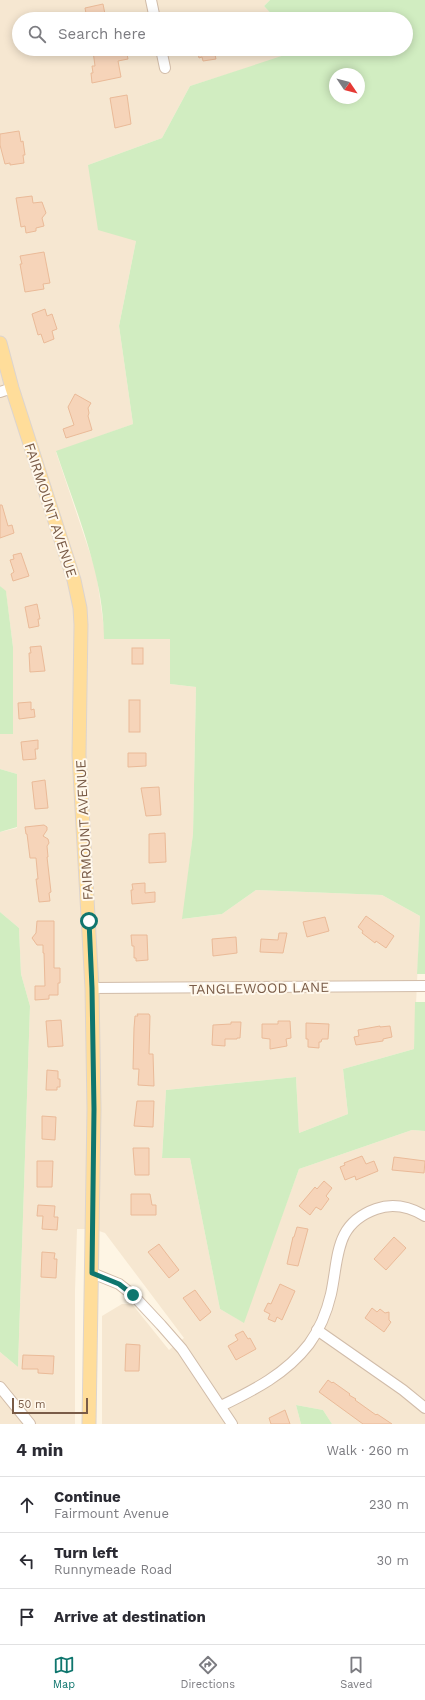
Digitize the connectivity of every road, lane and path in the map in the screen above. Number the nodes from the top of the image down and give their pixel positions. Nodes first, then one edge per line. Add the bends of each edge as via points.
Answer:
1 (151, 0) edge
2 (154, 12) edge
3 (162, 56) edge
4 (165, 68) dead end
5 (0, 343) edge
6 (6, 390) edge
7 (425, 986) edge
8 (92, 988) junction
9 (425, 1216) edge
10 (92, 1273) junction
11 (317, 1330) junction
12 (0, 1387) edge
13 (221, 1406) junction
14 (425, 1408) edge
15 (30, 1424) edge
16 (89, 1424) edge
17 (232, 1424) edge

1 - 2 street
3 - 4 street
5 - 6 main road, FAIRMOUNT AVENUE
6 - 8 main road, FAIRMOUNT AVENUE via 69,562 80,608 82,640 79,755
7 - 8 street, TANGLEWOOD LANE
8 - 10 main road, FAIRMOUNT AVENUE
9 - 11 street via 404,1207 381,1207 358,1217 351,1224 340,1242 331,1294
10 - 13 street via 119,1284 133,1295 182,1349
10 - 16 main road, FAIRMOUNT AVENUE
11 - 13 street via 299,1355 273,1378
11 - 14 street
12 - 15 street
13 - 17 street

